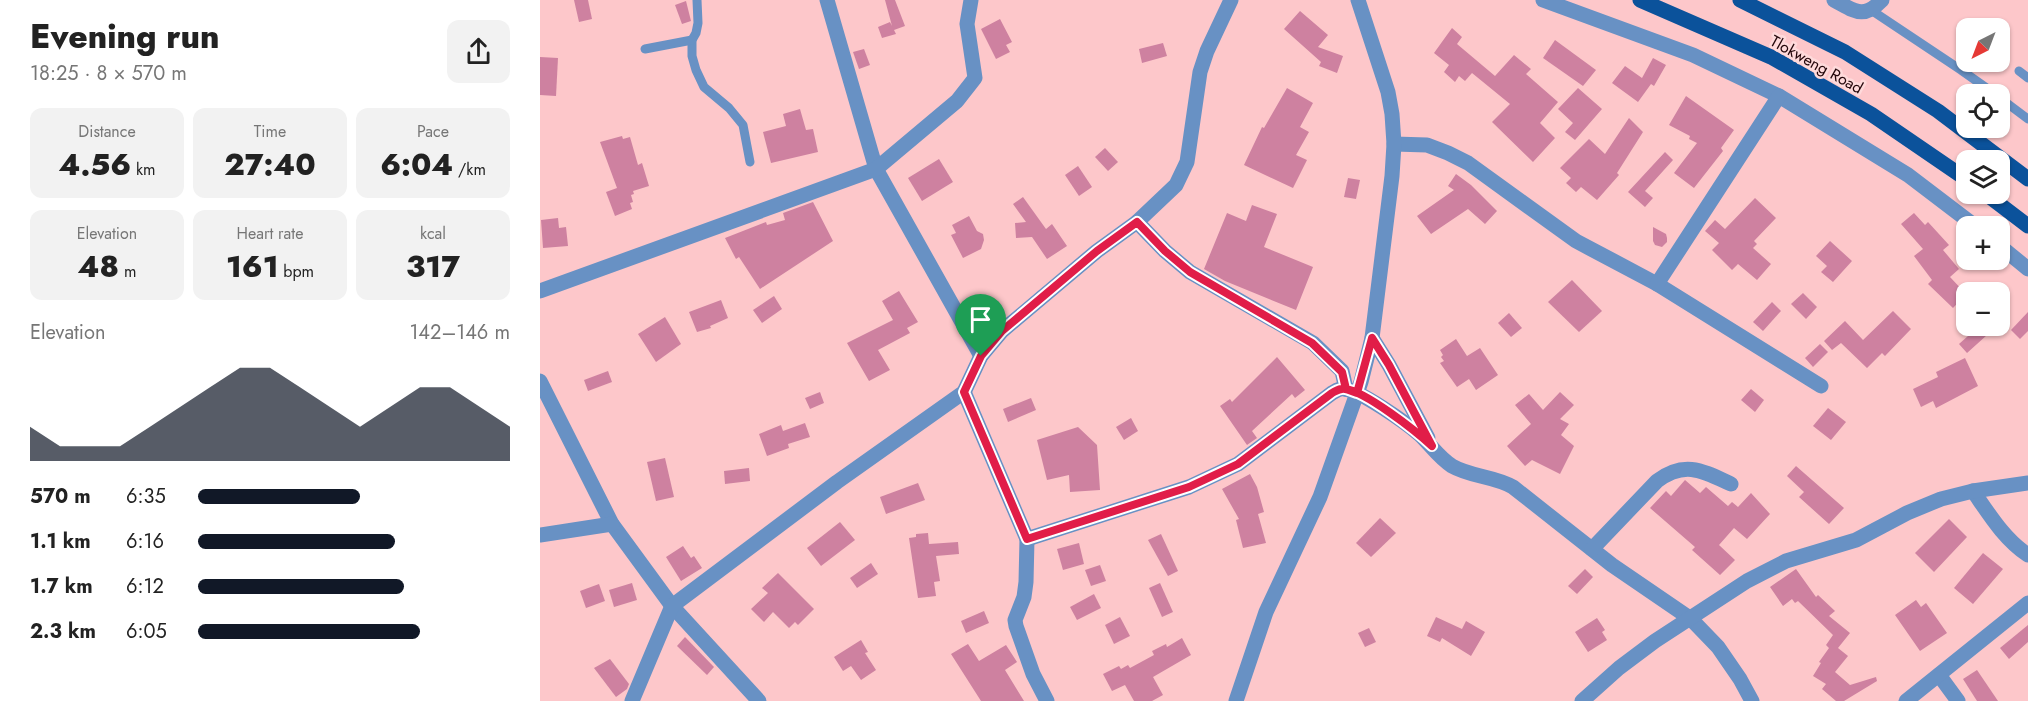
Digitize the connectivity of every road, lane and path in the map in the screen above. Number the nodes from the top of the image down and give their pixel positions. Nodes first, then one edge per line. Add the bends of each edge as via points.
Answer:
1 (697, 0) edge
2 (827, 0) edge
3 (971, 0) edge
4 (1231, 0) edge
5 (1358, 0) edge
6 (1543, 0) edge
7 (1640, 0) edge
8 (1740, 0) edge
9 (1834, 0) edge
10 (1877, 5) edge
11 (692, 40) junction
12 (645, 49) dead end
13 (2019, 71) dead end
14 (2028, 78) edge
15 (1981, 84) edge
16 (1779, 96) junction
17 (2010, 106) edge
18 (2028, 119) edge
19 (1394, 144) junction
20 (750, 162) dead end
21 (876, 169) junction
22 (1956, 172) edge
23 (2028, 179) edge
24 (1999, 204) edge
25 (1962, 216) edge
26 (1137, 222) junction
27 (2028, 226) edge
28 (2010, 255) edge
29 (2028, 270) edge
30 (1657, 284) junction
31 (540, 291) edge
32 (1372, 338) junction
33 (981, 356) junction
34 (540, 381) edge
35 (1821, 386) dead end
36 (1351, 391) junction
37 (964, 392) junction
38 (1432, 446) junction
39 (2028, 483) edge
40 (1731, 484) dead end
41 (1973, 491) junction
42 (612, 524) junction
43 (540, 535) edge
44 (1027, 539) junction
45 (1592, 549) junction
46 (2028, 555) edge
47 (2028, 603) edge
48 (672, 606) junction
49 (1691, 619) junction
50 (1939, 675) junction
51 (632, 701) edge
52 (759, 701) edge
53 (1047, 701) edge
54 (1236, 701) edge
55 (1582, 701) edge
56 (1752, 701) edge
57 (1906, 701) edge
58 (1958, 701) edge

1 - 11 lane via 698,23
2 - 21 street
3 - 21 street via 967,24 975,78 957,101
4 - 26 street via 1200,72 1187,162 1181,177
5 - 19 street via 1388,92
6 - 16 street via 1693,55
7 - 22 main road, Tlokweng Road via 1772,57 1871,114
8 - 23 main road, Tlokweng Road via 1845,52 1938,111
9 - 10 street via 1866,13
10 - 15 lane
11 - 12 lane
11 - 20 lane via 692,56 704,87 743,125
13 - 14 lane
16 - 25 street via 1908,175
16 - 30 street
17 - 18 lane
19 - 30 street via 1427,145 1468,163 1576,241
19 - 32 street
21 - 31 street
21 - 33 street
24 - 27 main road
26 - 33 street via 1002,331
26 - 36 street via 1190,272 1312,343 1342,372
28 - 29 street
30 - 35 street
32 - 36 street
32 - 38 street
33 - 37 street
34 - 42 street
36 - 38 street via 1404,422
36 - 44 street via 1340,389 1332,393 1238,464 1213,477
36 - 54 street via 1320,496 1266,612
37 - 44 street
37 - 48 street
38 - 45 street via 1454,467 1513,487
39 - 41 street
40 - 45 street via 1707,472 1678,469 1667,473
41 - 46 street via 2005,535
41 - 49 street via 1907,513 1856,540 1786,561 1746,581
42 - 43 street
42 - 48 street
44 - 53 street via 1024,597 1015,620 1033,674
45 - 49 street
47 - 50 street
48 - 51 street
48 - 52 street
49 - 55 street via 1619,668
49 - 56 street via 1718,647
50 - 57 street
50 - 58 street

